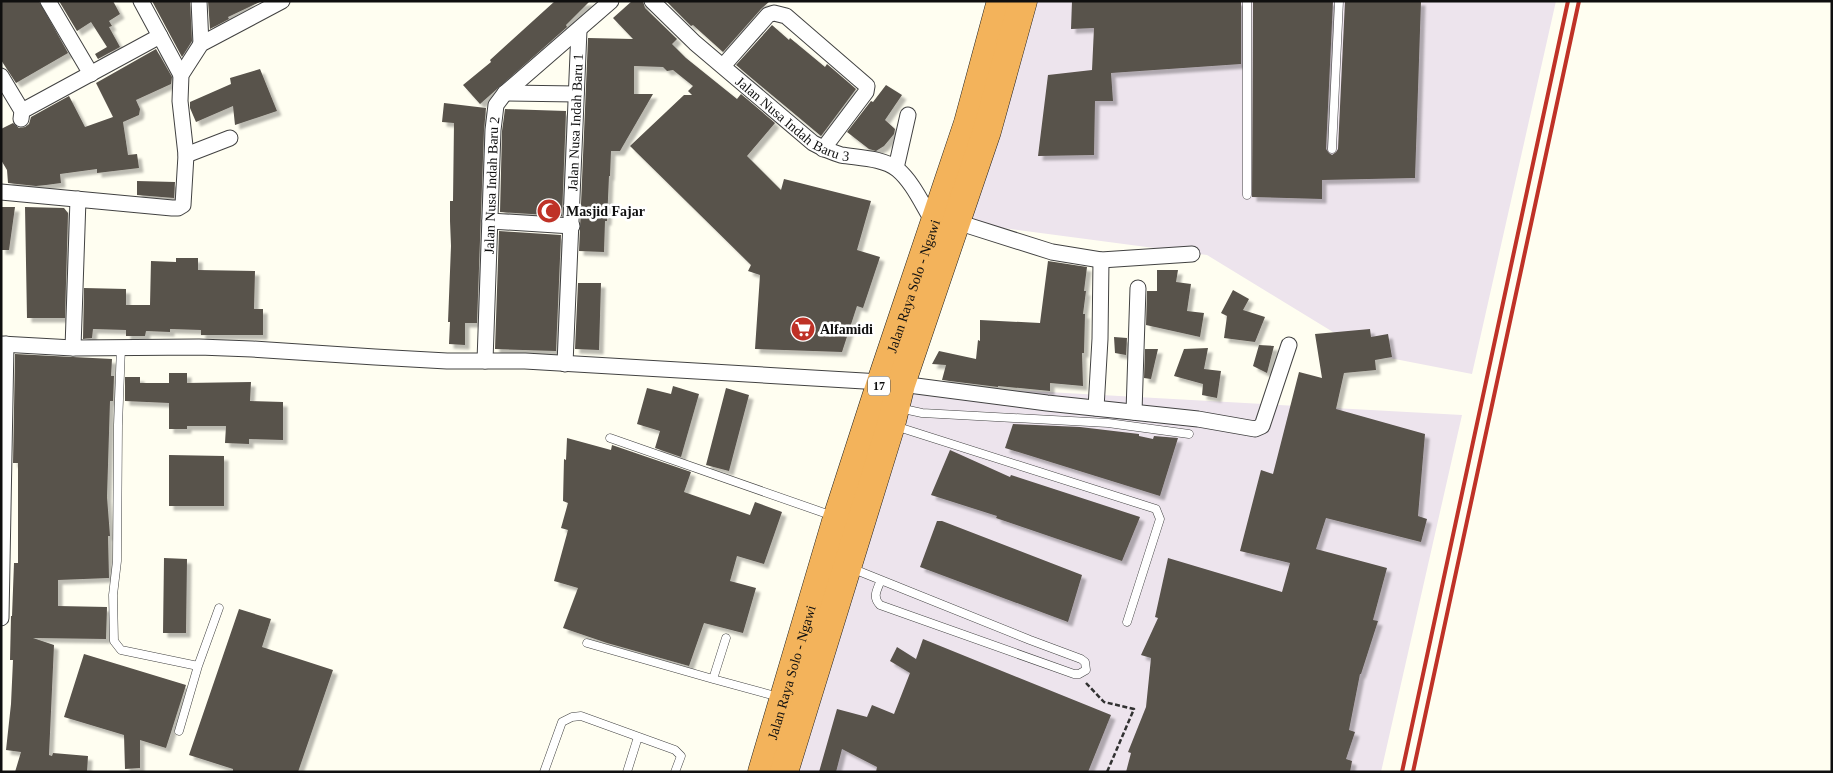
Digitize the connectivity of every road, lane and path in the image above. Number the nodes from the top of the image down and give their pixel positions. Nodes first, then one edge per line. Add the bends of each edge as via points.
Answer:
1 (48, 1) edge
2 (141, 1) edge
3 (199, 1) edge
4 (282, 1) edge
5 (611, 1) edge
6 (652, 1) edge
7 (1001, 1) edge
8 (1022, 1) edge
9 (1247, 1) edge
10 (1339, 1) edge
11 (267, 5) edge
12 (579, 30) junction
13 (160, 36) junction
14 (201, 44) junction
15 (723, 66) junction
16 (92, 74) junction
17 (181, 75) junction
18 (1, 76) edge
19 (505, 93) junction
20 (576, 94) junction
21 (908, 115) dead end
22 (230, 138) dead end
23 (824, 149) junction
24 (1332, 149) dead end
25 (186, 155) junction
26 (896, 168) junction
27 (1, 192) edge
28 (1247, 195) dead end
29 (78, 199) junction
30 (490, 222) junction
31 (946, 222) junction
32 (572, 226) junction
33 (1192, 254) dead end
34 (1101, 260) junction
35 (1138, 288) dead end
36 (4, 344) edge
37 (1289, 345) dead end
38 (122, 346) junction
39 (73, 348) junction
40 (485, 361) junction
41 (565, 364) junction
42 (892, 399) junction
43 (1096, 408) junction
44 (1134, 412) junction
45 (1188, 434) dead end
46 (610, 438) dead end
47 (3, 465) edge
48 (837, 518) junction
49 (846, 566) junction
50 (2, 580) edge
51 (881, 580) junction
52 (219, 608) dead end
53 (1, 618) edge
54 (1127, 622) dead end
55 (726, 638) dead end
56 (587, 643) dead end
57 (198, 666) junction
58 (1078, 674) junction
59 (713, 679) junction
60 (784, 698) junction
61 (179, 731) dead end
62 (638, 737) junction
63 (544, 772) edge
64 (627, 772) edge
65 (676, 772) edge
66 (762, 772) edge
67 (784, 772) edge
68 (1107, 772) edge

1 - 16 street
2 - 13 street
3 - 14 street
4 - 11 street
5 - 12 street, Jalan Nusa Indah Baru 2
6 - 15 street, Jalan Nusa Indah Baru 3
7 - 31 highway, Jalan Raya Solo - Ngawi / 17 via 968,123
8 - 31 highway, Jalan Raya Solo - Ngawi / 17 via 988,131
9 - 28 lane
10 - 24 lane
11 - 14 street
12 - 19 street, Jalan Nusa Indah Baru 2
12 - 20 street, Jalan Nusa Indah Baru 1
13 - 16 street
13 - 17 street
14 - 17 street
15 - 23 street, Jalan Nusa Indah Baru 3 via 805,137
15 - 23 street via 768,16 774,13 786,16 868,89
16 - 18 street via 22,115
17 - 25 street via 180,101
19 - 20 street
19 - 30 street, Jalan Nusa Indah Baru 2 via 496,105 494,116
20 - 32 street, Jalan Nusa Indah Baru 1
21 - 26 street
22 - 25 street
23 - 26 street, Jalan Nusa Indah Baru 3
25 - 29 street via 184,200 178,208
26 - 31 street
27 - 29 street
29 - 39 street
30 - 32 street
30 - 40 street, Jalan Nusa Indah Baru 2
31 - 34 street via 1052,252
31 - 42 highway, Jalan Raya Solo - Ngawi / 17
32 - 41 street, Jalan Nusa Indah Baru 1
33 - 34 street
34 - 43 street
35 - 44 street
36 - 39 street
36 - 47 street
37 - 44 street via 1259,428
38 - 39 street
38 - 40 street
38 - 57 lane via 114,641 121,650
40 - 41 street
41 - 42 street
42 - 43 street via 1046,403
42 - 45 lane via 922,413 1108,423
42 - 48 highway, Jalan Raya Solo - Ngawi / 17
42 - 49 highway, Jalan Raya Solo - Ngawi / 17
42 - 54 lane via 1156,509 1160,519
43 - 44 street
46 - 48 lane
47 - 50 street
48 - 60 highway, Jalan Raya Solo - Ngawi / 17
49 - 51 lane
49 - 67 highway, Jalan Raya Solo - Ngawi / 17
50 - 53 street
51 - 58 lane via 1081,659 1086,670
51 - 58 lane via 875,594 880,605
52 - 57 lane
55 - 59 lane
56 - 59 lane
57 - 61 lane
58 - 68 path via 1104,702 1134,709
59 - 60 lane
60 - 66 highway, Jalan Raya Solo - Ngawi / 17
62 - 63 lane via 580,716 572,717 562,722
62 - 64 lane
62 - 65 lane via 675,750 681,756

